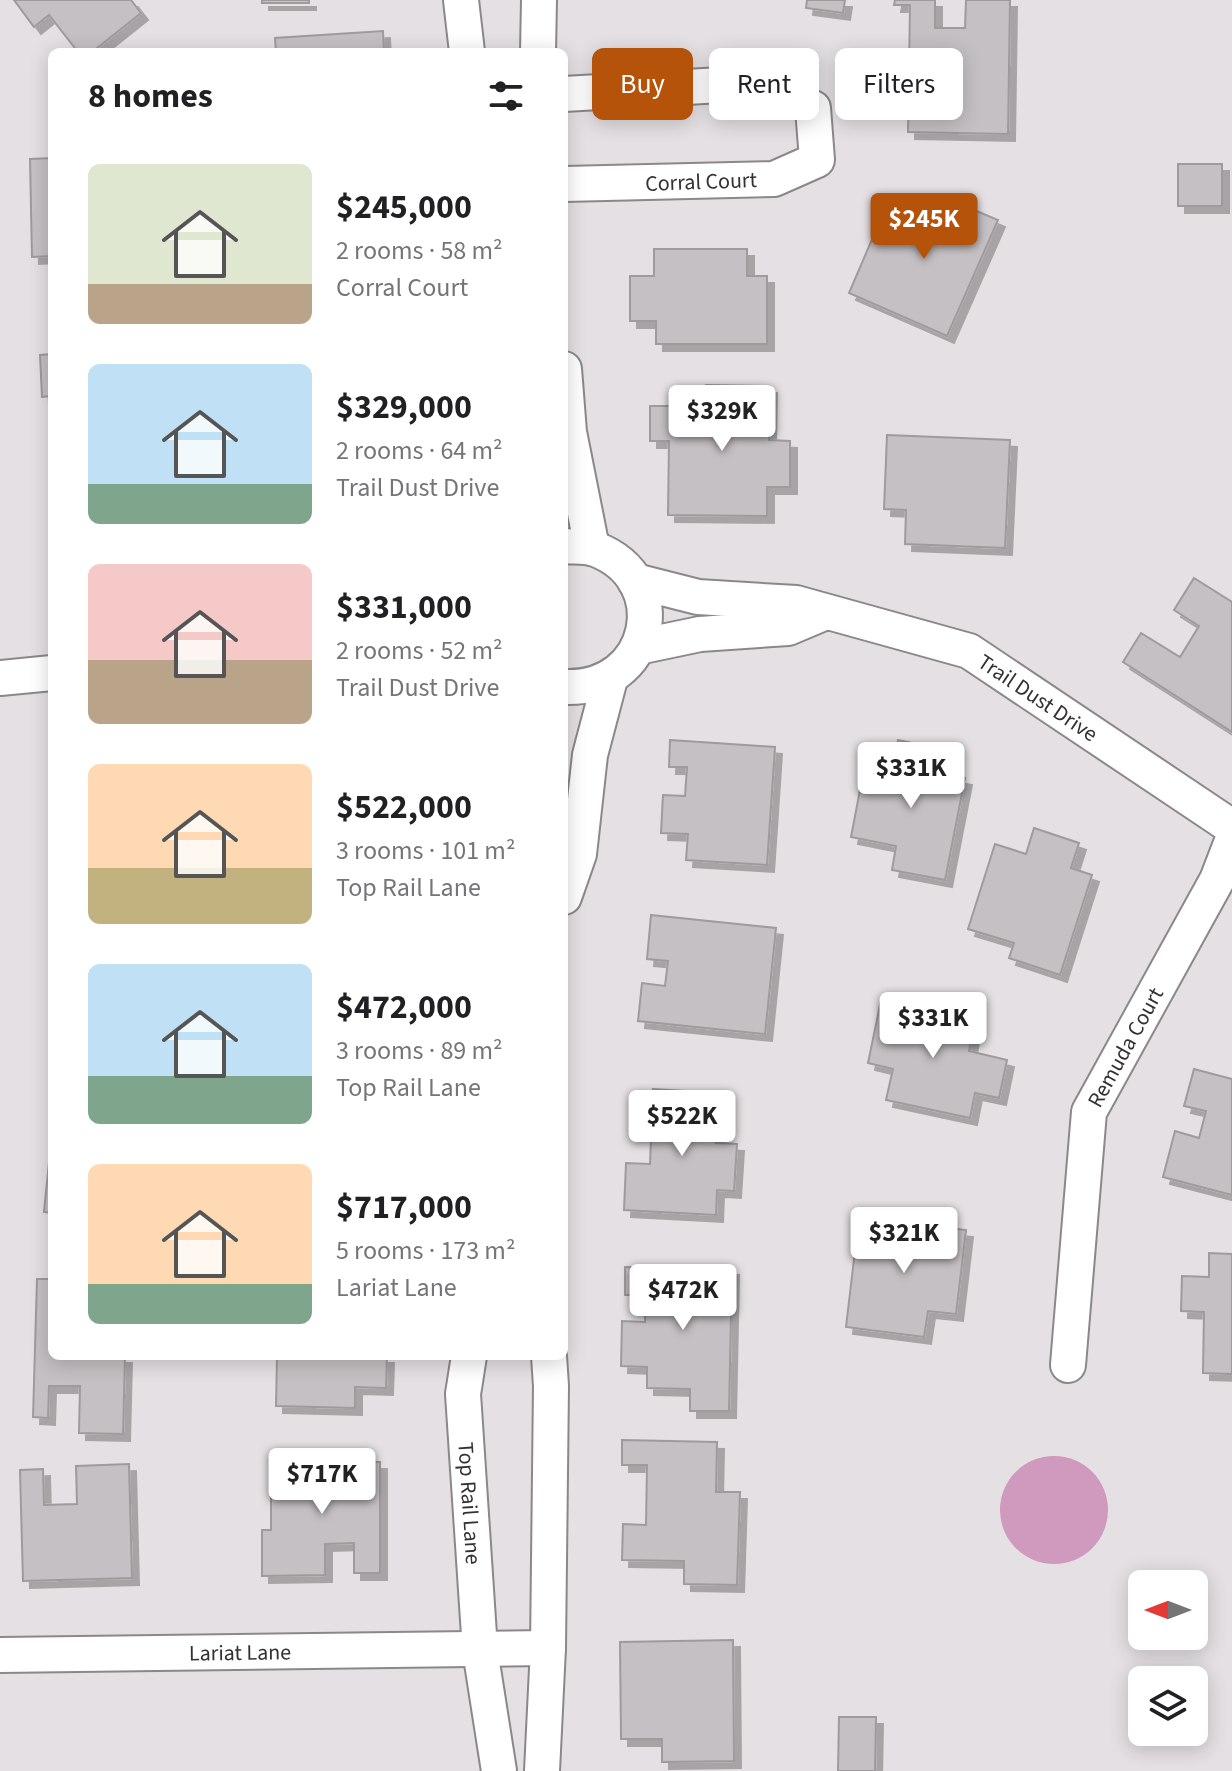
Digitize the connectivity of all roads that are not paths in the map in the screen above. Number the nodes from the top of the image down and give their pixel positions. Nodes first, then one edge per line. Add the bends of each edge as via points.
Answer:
1 (461, 0) edge
2 (539, 0) edge
3 (467, 48) edge
4 (538, 48) edge
5 (568, 94) edge
6 (568, 184) edge
7 (568, 419) edge
8 (578, 547) edge
9 (635, 581) junction
10 (826, 612) junction
11 (638, 647) junction
12 (48, 673) edge
13 (0, 678) edge
14 (610, 679) junction
15 (568, 687) edge
16 (1232, 827) edge
17 (1232, 841) edge
18 (568, 886) edge
19 (468, 1360) edge
20 (549, 1360) edge
21 (1068, 1365) dead end
22 (548, 1648) junction
23 (480, 1650) junction
24 (0, 1655) edge
25 (499, 1771) edge
26 (542, 1771) edge

1 - 3 street
2 - 4 street
5 - 6 street, Corral Court via 739,84 784,94 813,108 817,160 774,179
7 - 8 street
8 - 9 street via 617,560
9 - 10 street, Trail Dust Drive via 698,597 796,603
9 - 11 street via 645,607
10 - 11 street via 788,628 700,634
10 - 16 street, Trail Dust Drive via 969,651
11 - 14 street
12 - 13 street
14 - 15 street
14 - 18 street via 590,755 579,854
17 - 21 street, Remuda Court via 1217,880 1089,1112
19 - 23 street, Top Rail Lane via 463,1394
20 - 22 street
22 - 23 street
22 - 26 street
23 - 24 street, Lariat Lane
23 - 25 street, Top Rail Lane

